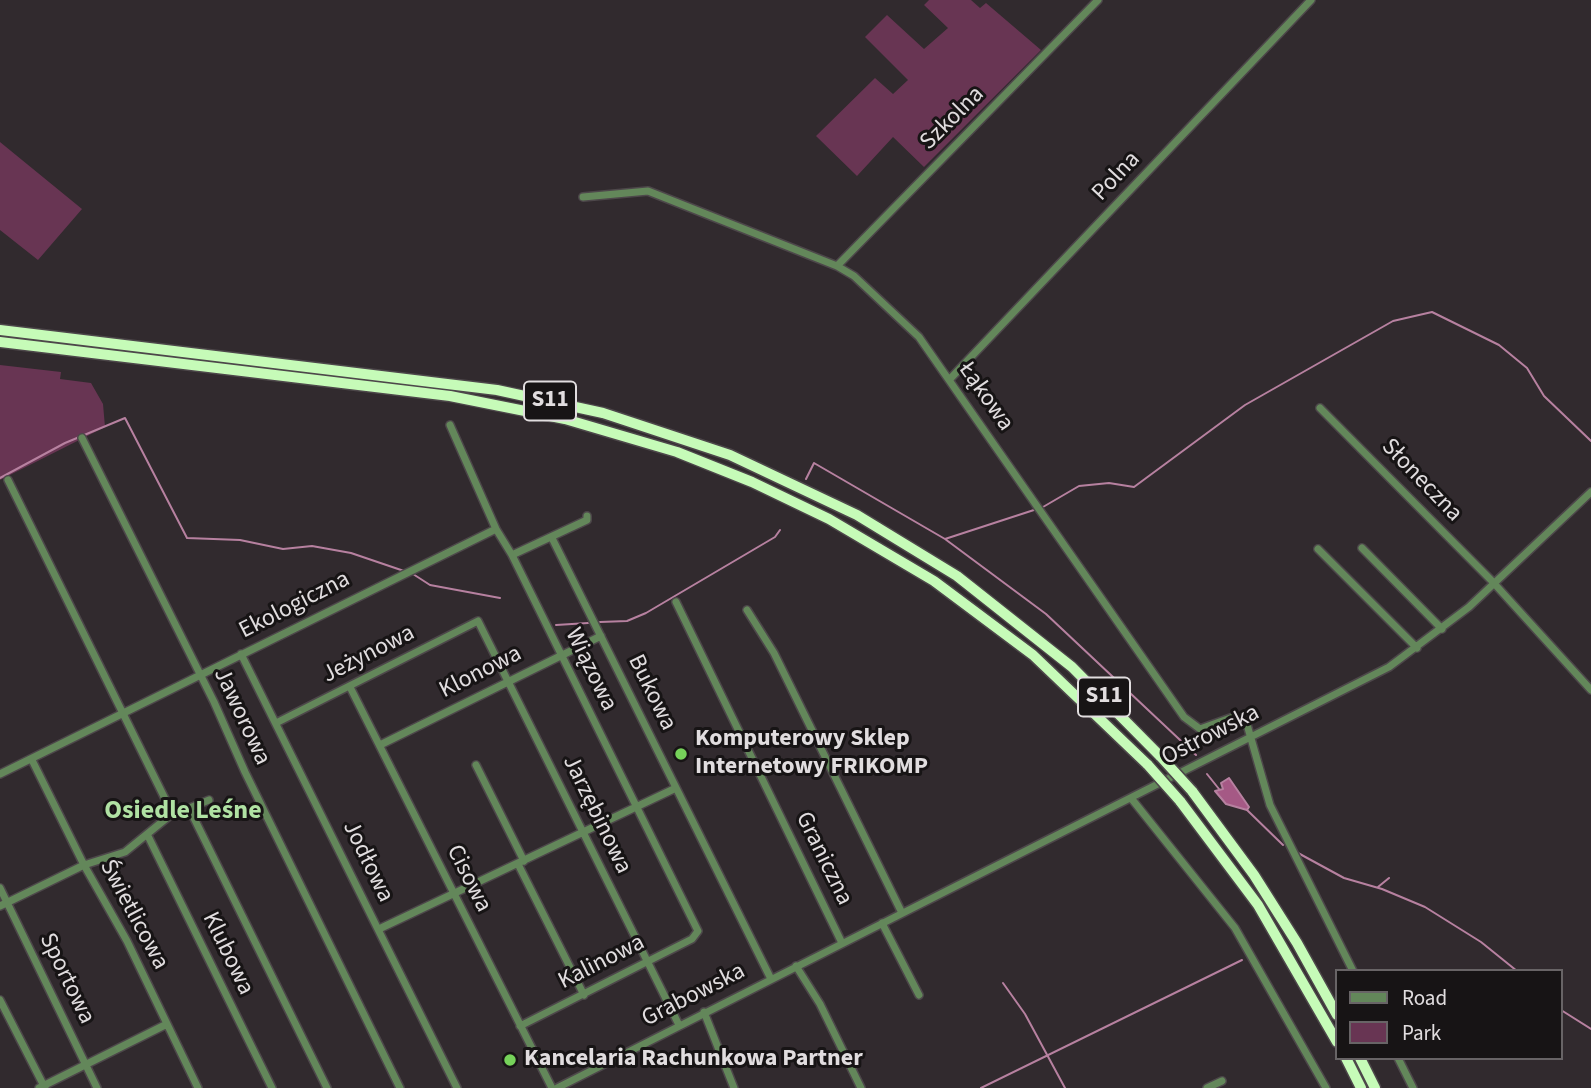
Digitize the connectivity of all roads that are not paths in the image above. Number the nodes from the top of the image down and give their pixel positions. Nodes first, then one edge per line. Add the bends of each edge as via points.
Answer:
1 (1098, 0) edge
2 (1311, 0) edge
3 (583, 197) dead end
4 (837, 266) junction
5 (0, 330) edge
6 (0, 342) edge
7 (950, 379) junction
8 (1320, 408) dead end
9 (450, 425) dead end
10 (82, 439) dead end
11 (8, 480) dead end
12 (1591, 492) edge
13 (587, 516) dead end
14 (496, 529) junction
15 (552, 538) junction
16 (1362, 548) dead end
17 (1318, 549) dead end
18 (512, 555) junction
19 (1494, 584) junction
20 (676, 602) dead end
21 (747, 610) dead end
22 (478, 621) joint
23 (1442, 629) junction
24 (601, 636) junction
25 (1417, 648) junction
26 (241, 654) junction
27 (561, 655) junction
28 (201, 675) junction
29 (509, 681) junction
30 (350, 687) junction
31 (1591, 690) edge
32 (124, 713) junction
33 (276, 723) junction
34 (1252, 736) junction
35 (380, 745) junction
36 (32, 760) junction
37 (476, 765) dead end
38 (0, 774) edge
39 (676, 788) junction
40 (1130, 798) junction
41 (209, 800) dead end
42 (636, 807) junction
43 (189, 808) junction
44 (173, 815) junction
45 (582, 831) junction
46 (148, 836) junction
47 (521, 862) junction
48 (84, 865) junction
49 (0, 888) edge
50 (455, 895) junction
51 (4, 904) edge
52 (902, 913) junction
53 (882, 923) junction
54 (379, 929) junction
55 (698, 930) joint
56 (842, 943) junction
57 (812, 959) joint
58 (647, 962) junction
59 (796, 966) junction
60 (1352, 969) edge
61 (771, 979) junction
62 (583, 995) junction
63 (919, 995) dead end
64 (0, 1000) edge
65 (704, 1012) junction
66 (1336, 1013) edge
67 (167, 1024) junction
68 (679, 1025) junction
69 (520, 1026) junction
70 (1336, 1040) edge
71 (1347, 1060) edge
72 (1361, 1060) edge
73 (1399, 1060) edge
74 (85, 1064) junction
75 (1222, 1081) dead end
76 (567, 1086) edge
77 (43, 1088) edge
78 (97, 1088) edge
79 (198, 1088) edge
80 (272, 1088) edge
81 (327, 1088) edge
82 (400, 1088) edge
83 (457, 1088) edge
84 (555, 1088) edge
85 (734, 1088) edge
86 (861, 1088) edge
87 (1207, 1088) edge
88 (1326, 1088) edge
89 (1361, 1088) edge
90 (1375, 1088) edge
91 (1413, 1088) edge

1 - 4 street, Szkolna
2 - 7 street, Polna
3 - 4 street, Łąkowa via 648,191
4 - 7 street, Łąkowa via 854,276 919,337
5 - 66 highway, S11, bridge via 496,390 603,414 717,451 821,496 957,576 1072,667 1192,791 1261,885
6 - 70 highway, S11, bridge via 450,396 565,419 677,452 810,510 934,582 1034,655 1148,765 1258,905
7 - 34 street, Łąkowa via 1184,717 1206,729 1239,716
8 - 19 street, Słoneczna
9 - 14 street, Wiązowa
10 - 28 street, Jaworowa
11 - 32 street
12 - 19 street, Ostrowska
13 - 15 street
14 - 18 street, Wiązowa
14 - 26 street, Ekologiczna
15 - 18 street
15 - 24 street, Bukowa
16 - 23 street
17 - 25 street
18 - 27 street, Wiązowa
19 - 23 street, Ostrowska
19 - 31 street, Słoneczna
20 - 56 street, Graniczna
21 - 52 street via 774,653
22 - 29 street, Jarzębinowa
22 - 30 street, Jeżynowa
23 - 25 street, Ostrowska
24 - 27 street, Klonowa
24 - 39 street, Bukowa
25 - 34 street, Ostrowska via 1378,673
26 - 28 street, Ekologiczna
26 - 33 street, Jodłowa
27 - 29 street, Klonowa
27 - 42 street, Wiązowa
28 - 32 street, Ekologiczna
28 - 82 street, Jaworowa
29 - 35 street, Klonowa
29 - 45 street, Jarzębinowa
30 - 33 street, Jeżynowa
30 - 35 street, Cisowa
32 - 36 street, Ekologiczna
32 - 44 street
33 - 54 street, Jodłowa
34 - 40 street, Ostrowska
34 - 60 street via 1270,804
35 - 50 street, Cisowa
36 - 38 street, Ekologiczna
36 - 48 street, Świetlicowa
37 - 47 street
39 - 42 street
39 - 61 street, Bukowa
40 - 52 street, Ostrowska
40 - 88 street via 1235,928
41 - 43 street
42 - 45 street
42 - 55 street, Wiązowa
43 - 44 street
43 - 81 street
44 - 46 street
45 - 47 street
45 - 58 street, Jarzębinowa
46 - 48 street via 125,852
46 - 80 street, Klubowa
47 - 50 street
47 - 62 street
48 - 51 street
48 - 67 street, Świetlicowa
49 - 51 street, Sportowa
50 - 54 street
50 - 69 street, Cisowa
51 - 74 street, Sportowa
52 - 53 street, Ostrowska
53 - 56 street, Ostrowska
53 - 63 street
54 - 83 street, Jodłowa
55 - 58 street, Kalinowa via 692,939
56 - 57 street, Ostrowska
57 - 59 street, Grabowska
58 - 62 street, Kalinowa
58 - 68 street, Jarzębinowa
59 - 61 street, Grabowska
59 - 86 street
61 - 65 street, Grabowska
62 - 69 street, Kalinowa
64 - 77 street
65 - 68 street, Grabowska
65 - 85 street
67 - 74 street
67 - 79 street, Świetlicowa
68 - 76 street, Grabowska
69 - 84 street, Cisowa
71 - 89 highway
72 - 90 highway
73 - 91 street
74 - 77 street
74 - 78 street, Sportowa
75 - 87 street
76 - 84 street, Grabowska

